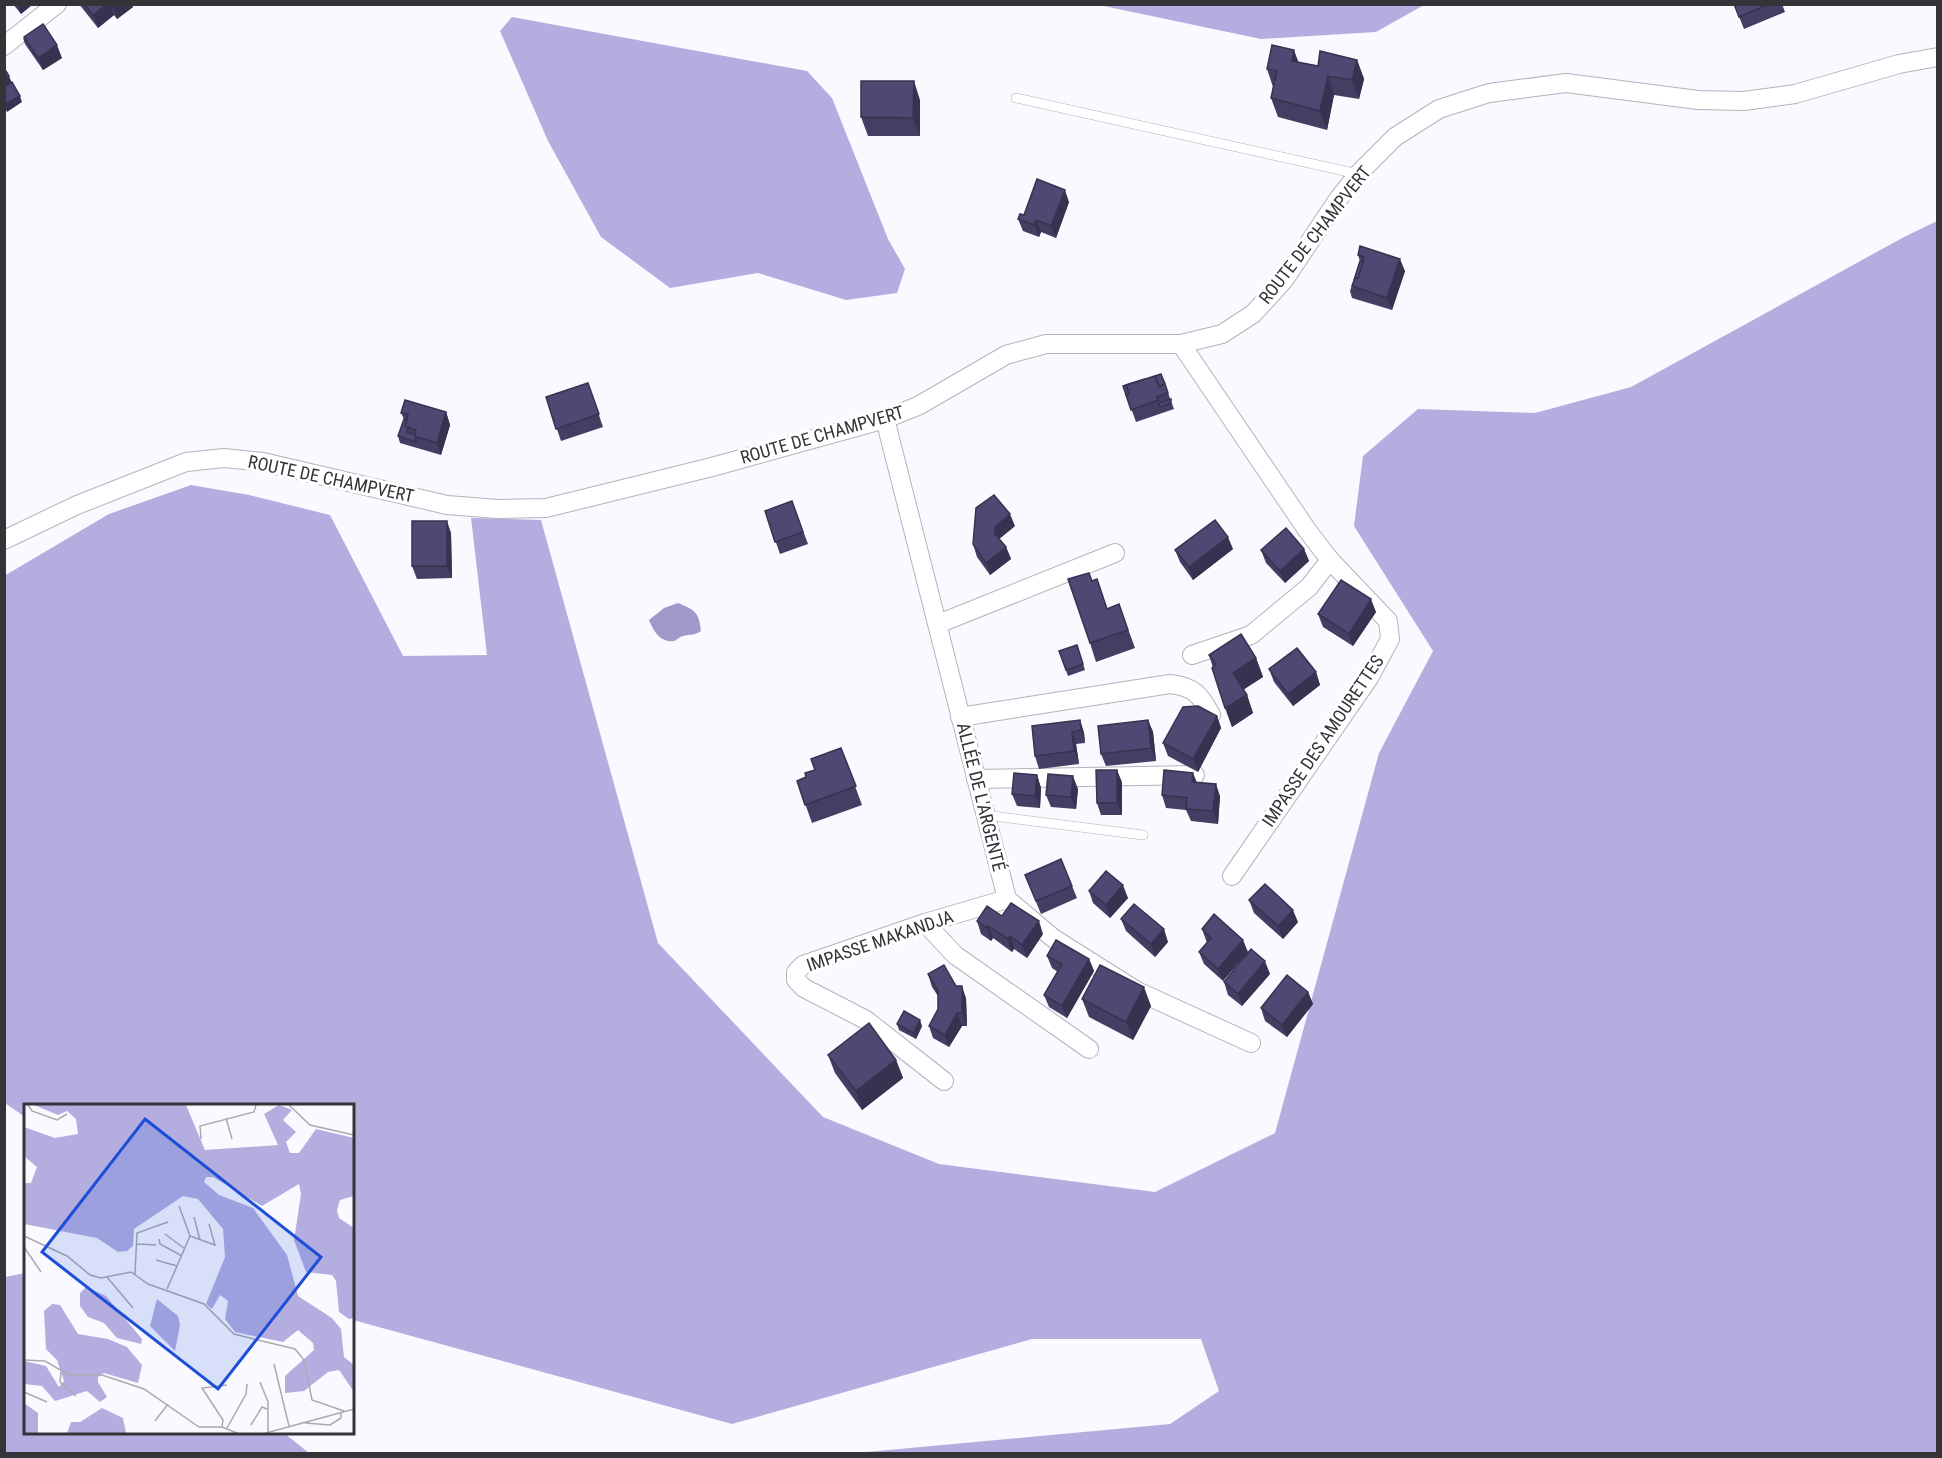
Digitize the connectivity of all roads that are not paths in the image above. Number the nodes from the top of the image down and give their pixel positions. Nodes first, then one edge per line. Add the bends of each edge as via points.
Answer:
1 (57, 4) edge
2 (4, 46) edge
3 (1938, 57) edge
4 (1016, 98) dead end
5 (1358, 174) junction
6 (1180, 344) junction
7 (885, 418) junction
8 (4, 540) edge
9 (1115, 553) dead end
10 (1330, 560) junction
11 (938, 624) junction
12 (1192, 655) dead end
13 (1211, 715) edge
14 (960, 717) junction
15 (1195, 775) edge
16 (976, 779) junction
17 (985, 815) junction
18 (1143, 835) dead end
19 (1232, 876) dead end
20 (1007, 899) junction
21 (925, 923) junction
22 (1251, 1043) dead end
23 (1089, 1049) dead end
24 (944, 1081) dead end

1 - 2 street
3 - 5 street, ROUTE DE CHAMPVERT via 1899,64 1796,94 1744,101 1698,100 1566,83 1489,93 1439,109 1395,137
4 - 5 lane
5 - 6 street, ROUTE DE CHAMPVERT via 1284,280 1253,314 1222,334
6 - 7 street, ROUTE DE CHAMPVERT via 1046,344 1006,356 918,406
6 - 10 street, IMPASSE DES AMOURETTES
7 - 8 street, ROUTE DE CHAMPVERT via 546,508 447,505 263,462 225,458 186,462 76,505
7 - 11 street, ALLÉE DE L'ARGENTÉ
9 - 11 street
10 - 12 street via 1309,587 1251,635
10 - 19 street, IMPASSE DES AMOURETTES via 1388,621 1390,639 1369,678
11 - 14 street, ALLÉE DE L'ARGENTÉ
13 - 14 street via 1202,697 1187,686 1170,684
14 - 16 street, ALLÉE DE L'ARGENTÉ
15 - 16 street
16 - 17 street, ALLÉE DE L'ARGENTÉ
17 - 18 lane
17 - 20 street, ALLÉE DE L'ARGENTÉ
20 - 21 street, IMPASSE MAKANDJA
20 - 22 street via 1053,938 1137,991
21 - 23 street via 955,954
21 - 24 street, IMPASSE MAKANDJA via 803,965 796,972 796,980 866,1020

